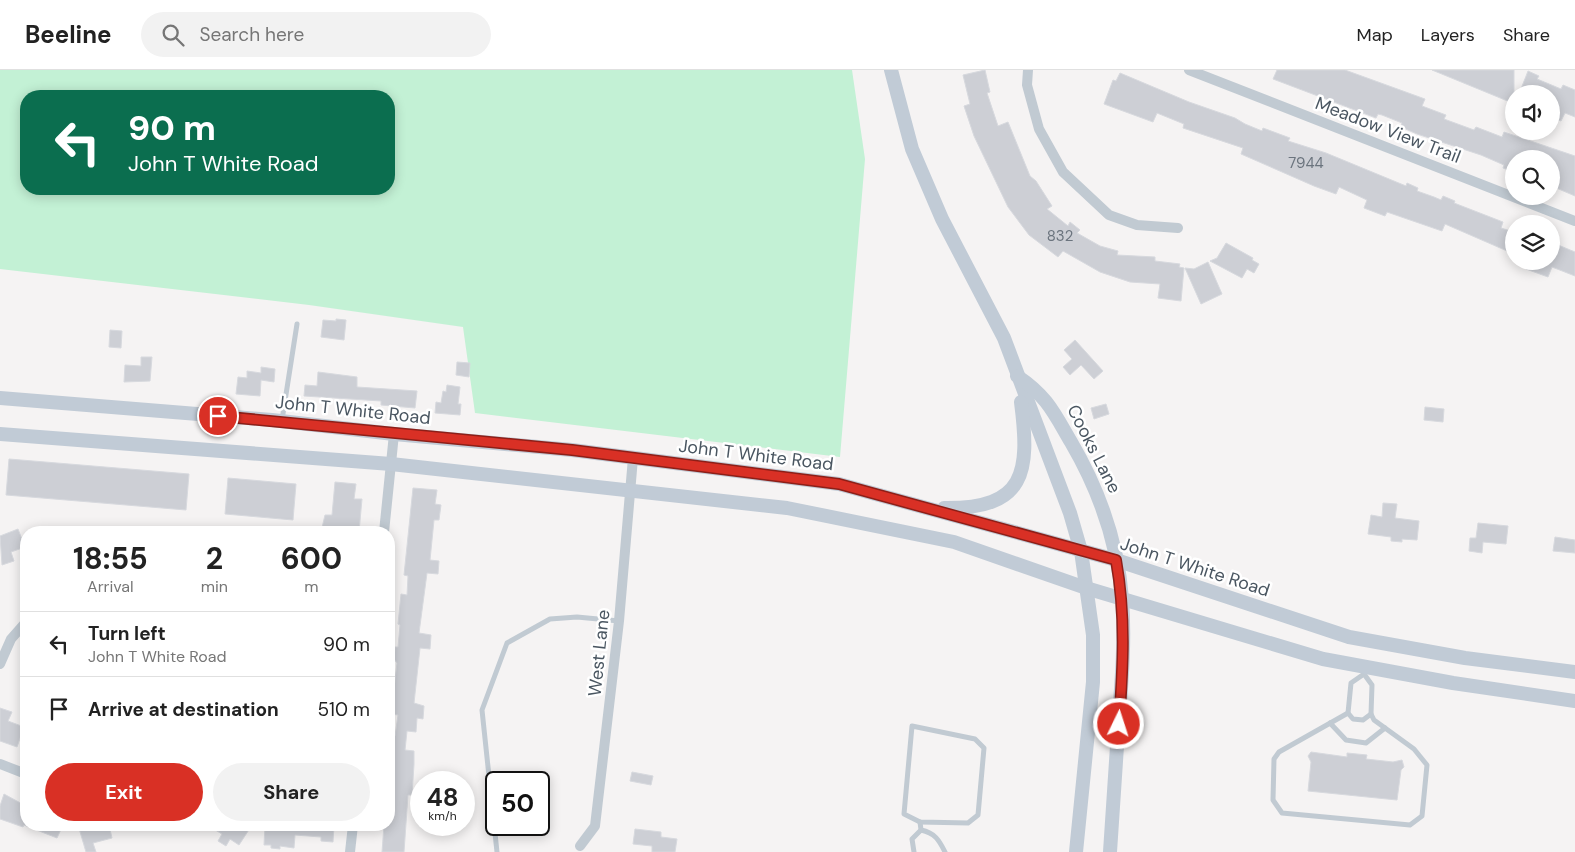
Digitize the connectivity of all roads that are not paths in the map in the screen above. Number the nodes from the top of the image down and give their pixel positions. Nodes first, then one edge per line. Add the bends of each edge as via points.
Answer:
1 (891, 70) edge
2 (1028, 70) edge
3 (1189, 70) edge
4 (1575, 221) edge
5 (1178, 228) dead end
6 (297, 324) dead end
7 (1017, 376) junction
8 (0, 398) edge
9 (282, 421) junction
10 (0, 434) edge
11 (394, 434) junction
12 (633, 458) junction
13 (391, 464) junction
14 (630, 492) junction
15 (924, 508) junction
16 (385, 526) edge
17 (1081, 551) junction
18 (1116, 560) junction
19 (1086, 588) junction
20 (1122, 598) junction
21 (619, 621) junction
22 (20, 628) edge
23 (0, 664) edge
24 (1364, 670) junction
25 (1575, 672) edge
26 (1575, 701) edge
27 (1348, 713) junction
28 (1371, 714) junction
29 (1330, 723) junction
30 (1385, 728) junction
31 (0, 764) edge
32 (20, 772) edge
33 (920, 822) junction
34 (921, 830) junction
35 (352, 831) edge
36 (580, 846) dead end
37 (350, 852) edge
38 (497, 852) edge
39 (914, 852) edge
40 (945, 852) edge
41 (1076, 852) edge
42 (1110, 852) edge

1 - 7 main road via 912,149 942,219 1004,338
2 - 5 street via 1027,85 1039,129 1063,172 1109,215 1137,225
3 - 4 street, Meadow View Trail
6 - 9 lane
7 - 15 main road via 1026,438 1024,466 1016,485 997,500 980,506
7 - 17 main road via 1070,513
7 - 18 main road, Cooks Lane via 1036,389 1050,405 1086,467 1104,511
8 - 9 main road, John T White Road
9 - 11 main road, John T White Road
10 - 13 main road
11 - 12 main road, John T White Road
11 - 13 street
12 - 14 street, West Lane
12 - 15 main road, John T White Road via 839,484
13 - 14 main road
13 - 16 street
14 - 19 main road via 825,514 954,542
14 - 21 street, West Lane
15 - 17 main road, John T White Road
17 - 18 main road, John T White Road
17 - 19 main road
18 - 20 main road, Cooks Lane
18 - 25 main road, John T White Road via 1349,637
19 - 20 main road
19 - 41 main road via 1093,635 1093,682
20 - 24 main road
20 - 42 main road, Cooks Lane via 1122,678
21 - 36 street, West Lane via 595,826
21 - 38 lane via 577,617 550,619 507,643 482,710
22 - 23 street via 11,638
24 - 26 main road
24 - 27 lane via 1351,683
24 - 28 lane via 1372,685
27 - 28 lane via 1353,719 1363,720
27 - 29 lane
28 - 30 lane
29 - 30 lane via 1346,740 1366,743
29 - 30 lane via 1279,752 1274,760 1273,800 1282,813 1410,826 1422,816 1427,765 1414,748
31 - 32 street
33 - 33 lane via 904,814 912,726 975,740 984,748 978,814 968,823
33 - 34 lane
34 - 39 lane via 912,840
34 - 40 lane via 938,838
35 - 37 street

